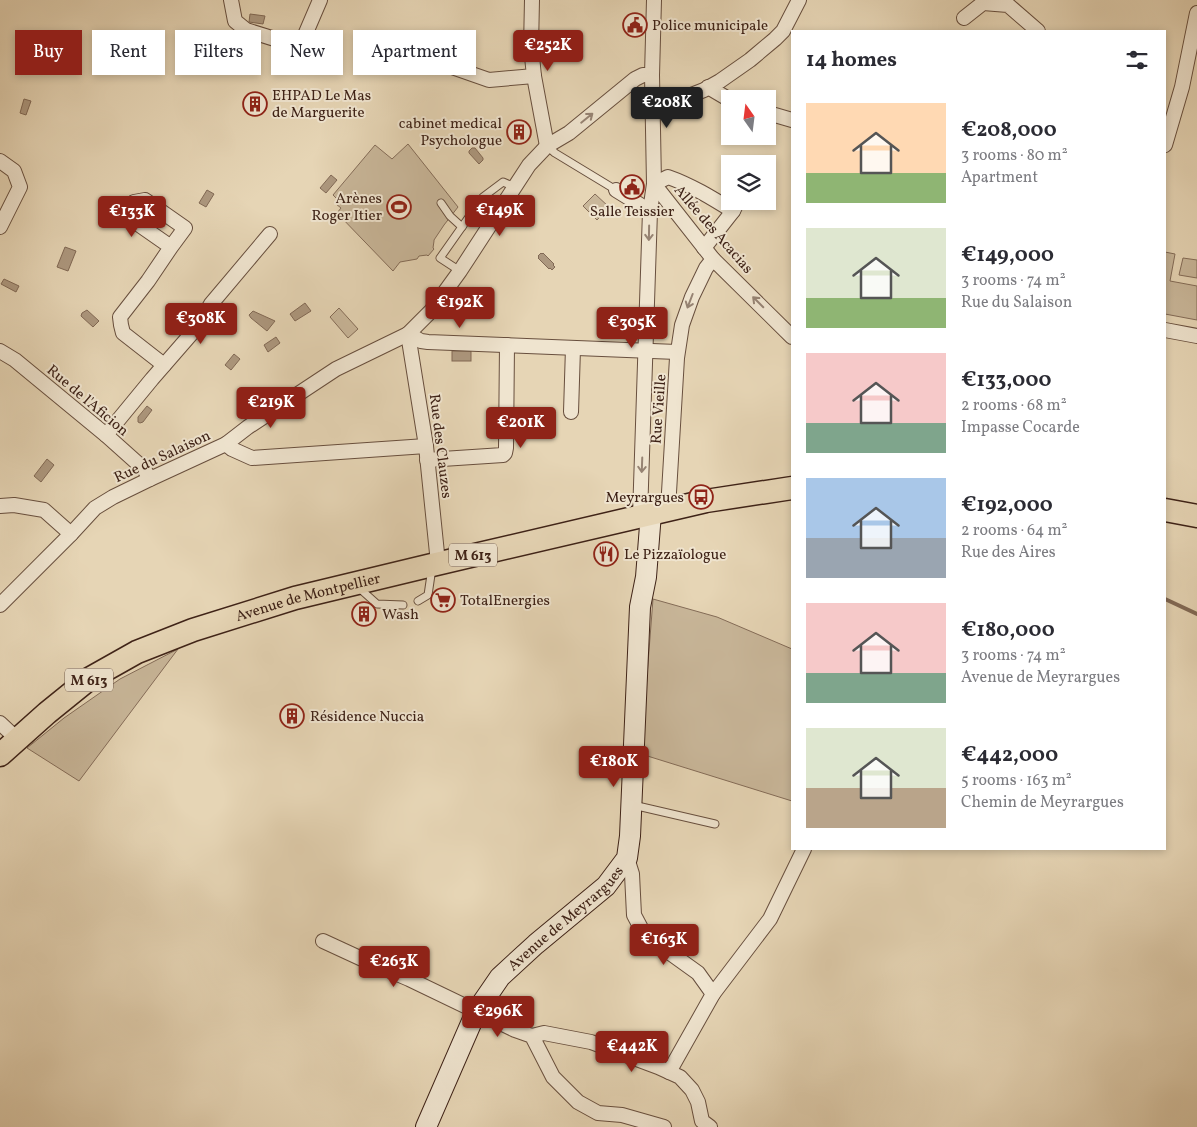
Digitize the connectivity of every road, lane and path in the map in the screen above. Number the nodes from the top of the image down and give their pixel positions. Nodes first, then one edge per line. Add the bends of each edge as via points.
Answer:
1 (231, 0) edge
2 (320, 0) edge
3 (532, 0) edge
4 (654, 0) edge
5 (799, 0) edge
6 (1197, 13) edge
7 (964, 18) dead end
8 (1037, 30) edge
9 (475, 75) edge
10 (652, 75) junction
11 (534, 76) junction
12 (708, 87) junction
13 (721, 95) edge
14 (652, 110) junction
15 (776, 115) edge
16 (791, 120) edge
17 (1166, 135) edge
18 (547, 146) junction
19 (0, 161) edge
20 (654, 184) junction
21 (515, 187) junction
22 (616, 190) joint
23 (721, 201) edge
24 (441, 203) dead end
25 (733, 210) edge
26 (650, 211) junction
27 (0, 226) edge
28 (462, 227) junction
29 (270, 234) dead end
30 (171, 247) dead end
31 (704, 248) junction
32 (713, 259) junction
33 (460, 271) junction
34 (1166, 330) edge
35 (408, 334) junction
36 (791, 336) edge
37 (1197, 336) edge
38 (507, 345) junction
39 (573, 348) junction
40 (646, 350) junction
41 (0, 352) edge
42 (677, 352) junction
43 (164, 365) junction
44 (571, 412) dead end
45 (106, 435) junction
46 (226, 444) junction
47 (427, 453) junction
48 (150, 479) junction
49 (791, 488) edge
50 (0, 506) edge
51 (1166, 510) edge
52 (653, 513) junction
53 (1197, 516) edge
54 (71, 534) junction
55 (435, 564) junction
56 (354, 584) junction
57 (418, 601) dead end
58 (0, 605) edge
59 (403, 605) dead end
60 (0, 723) edge
61 (17, 739) junction
62 (0, 755) edge
63 (630, 804) junction
64 (715, 824) dead end
65 (804, 850) edge
66 (627, 858) junction
67 (324, 941) dead end
68 (713, 994) junction
69 (476, 1012) junction
70 (532, 1036) junction
71 (669, 1072) junction
72 (706, 1124) edge
73 (426, 1127) edge
74 (664, 1127) edge
75 (690, 1127) edge

1 - 2 street via 235,21 246,30 294,45 302,42
3 - 11 street
4 - 10 street
5 - 12 street via 783,31 775,39
6 - 17 street via 1182,87
7 - 8 street via 984,3 1008,4
9 - 11 street via 489,80
10 - 14 street
18 -> 10 street, Rue du Salaison via 570,133 635,79
11 - 18 street
12 - 13 street
12 - 14 street
14 - 20 street
15 - 16 street
18 - 21 street, Rue du Salaison
18 - 22 lane
19 - 27 street via 14,171 20,187
20 - 23 street via 668,177
20 - 26 street
20 - 31 street, Allée des Acacias
21 - 28 lane via 503,182 483,197
21 - 33 street, Rue du Salaison
22 - 26 street
24 - 28 lane
25 - 31 street
26 -> 40 street
28 - 33 lane via 440,258
29 - 43 street
30 - 43 street via 120,317 123,333
31 - 32 street, Allée des Acacias
36 -> 32 street, Allée des Acacias
32 -> 42 street, Rue Vieille via 692,297
33 - 35 street, Rue du Salaison via 431,311
34 - 37 street
35 - 38 street via 428,342
35 - 46 street, Rue du Salaison via 336,369
35 - 47 street, Rue des Clauzes
38 - 39 street
38 - 47 street via 505,453
39 - 40 street
39 - 44 street
40 - 42 street
40 -> 52 street
41 - 45 street, Rue de l'Aficion via 15,360
42 - 52 street, Rue Vieille
43 - 45 street
45 - 48 street, Rue de l'Aficion via 144,469
46 - 47 street via 252,458
46 - 48 street, Rue du Salaison
47 - 55 street, Rue des Clauzes
48 - 54 street, Rue du Salaison via 95,508
49 - 52 main road, M 613
50 - 54 street via 44,510
51 - 53 main road
52 - 55 main road, Avenue de Montpellier / M 613
52 - 63 street, Avenue de Meyrargues via 640,607
54 - 58 street, Rue du Salaison
55 - 56 main road, Avenue de Montpellier / M 613
55 - 57 lane via 428,595
56 - 59 lane via 376,604
56 - 61 main road, Avenue de Montpellier / M 613 via 295,598 193,630 137,652 90,679
60 - 61 street
61 - 62 main road, Avenue de Montpellier / M 613
63 - 64 lane
63 - 66 street, Avenue de Meyrargues
65 - 68 street via 770,919
66 - 68 street via 632,874 634,915 643,932 698,973
66 - 69 street, Avenue de Meyrargues via 606,886 500,977
67 - 69 street
68 - 71 street
69 - 70 street
69 - 73 street, Avenue de Meyrargues
70 - 71 street via 544,1033 591,1042
70 - 74 street via 553,1076 578,1102 598,1113 622,1115
71 - 72 street via 680,1077 692,1090
72 - 75 street

